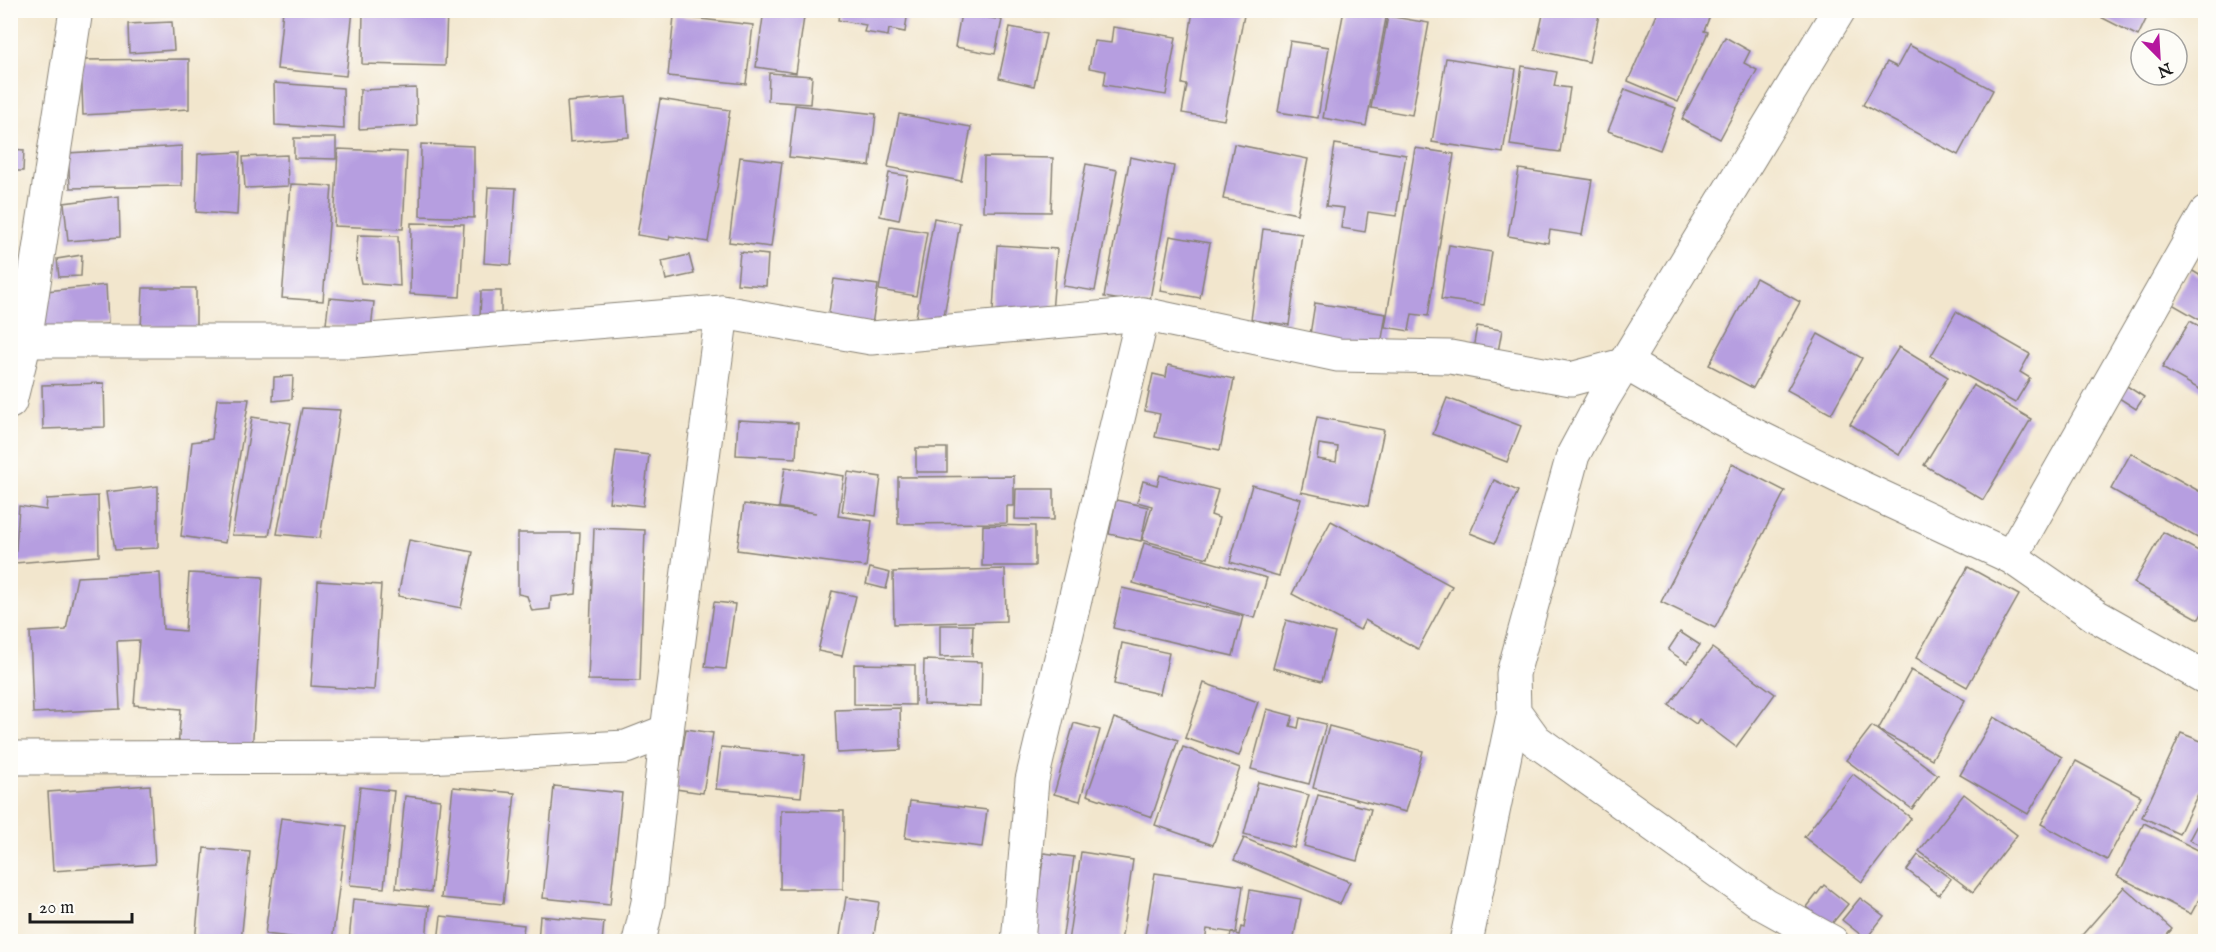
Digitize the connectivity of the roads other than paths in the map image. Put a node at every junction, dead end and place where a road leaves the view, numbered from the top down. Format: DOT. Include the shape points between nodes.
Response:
graph roads {
  1 [pos="76,10"];
  2 [pos="1839,10"];
  3 [pos="2205,213"];
  4 [pos="722,312"];
  5 [pos="1143,314"];
  6 [pos="25,341"];
  7 [pos="1627,364"];
  8 [pos="12,391"];
  9 [pos="2010,557"];
  10 [pos="2205,678"];
  11 [pos="1514,711"];
  12 [pos="667,731"];
  13 [pos="10,758"];
  14 [pos="639,942"];
  15 [pos="1018,942"];
  16 [pos="1466,942"];
  17 [pos="1832,942"];
  1 -- 6 [label="street"];
  2 -- 7 [label="street"];
  3 -- 9 [label="street"];
  4 -- 5 [label="street" via="871,338"];
  4 -- 6 [label="street" via="356,341"];
  4 -- 12 [label="street"];
  5 -- 7 [label="street" via="1338,355 1450,357 1572,379"];
  5 -- 15 [label="street" via="1032,780"];
  6 -- 8 [label="street"];
  7 -- 9 [label="street" via="1722,419"];
  7 -- 11 [label="street" via="1573,455 1513,674"];
  9 -- 10 [label="street" via="2096,616"];
  11 -- 16 [label="street"];
  11 -- 17 [label="street" via="1535,740 1765,905"];
  12 -- 13 [label="street" via="626,747 425,757"];
  12 -- 14 [label="street" via="648,902"];
}
